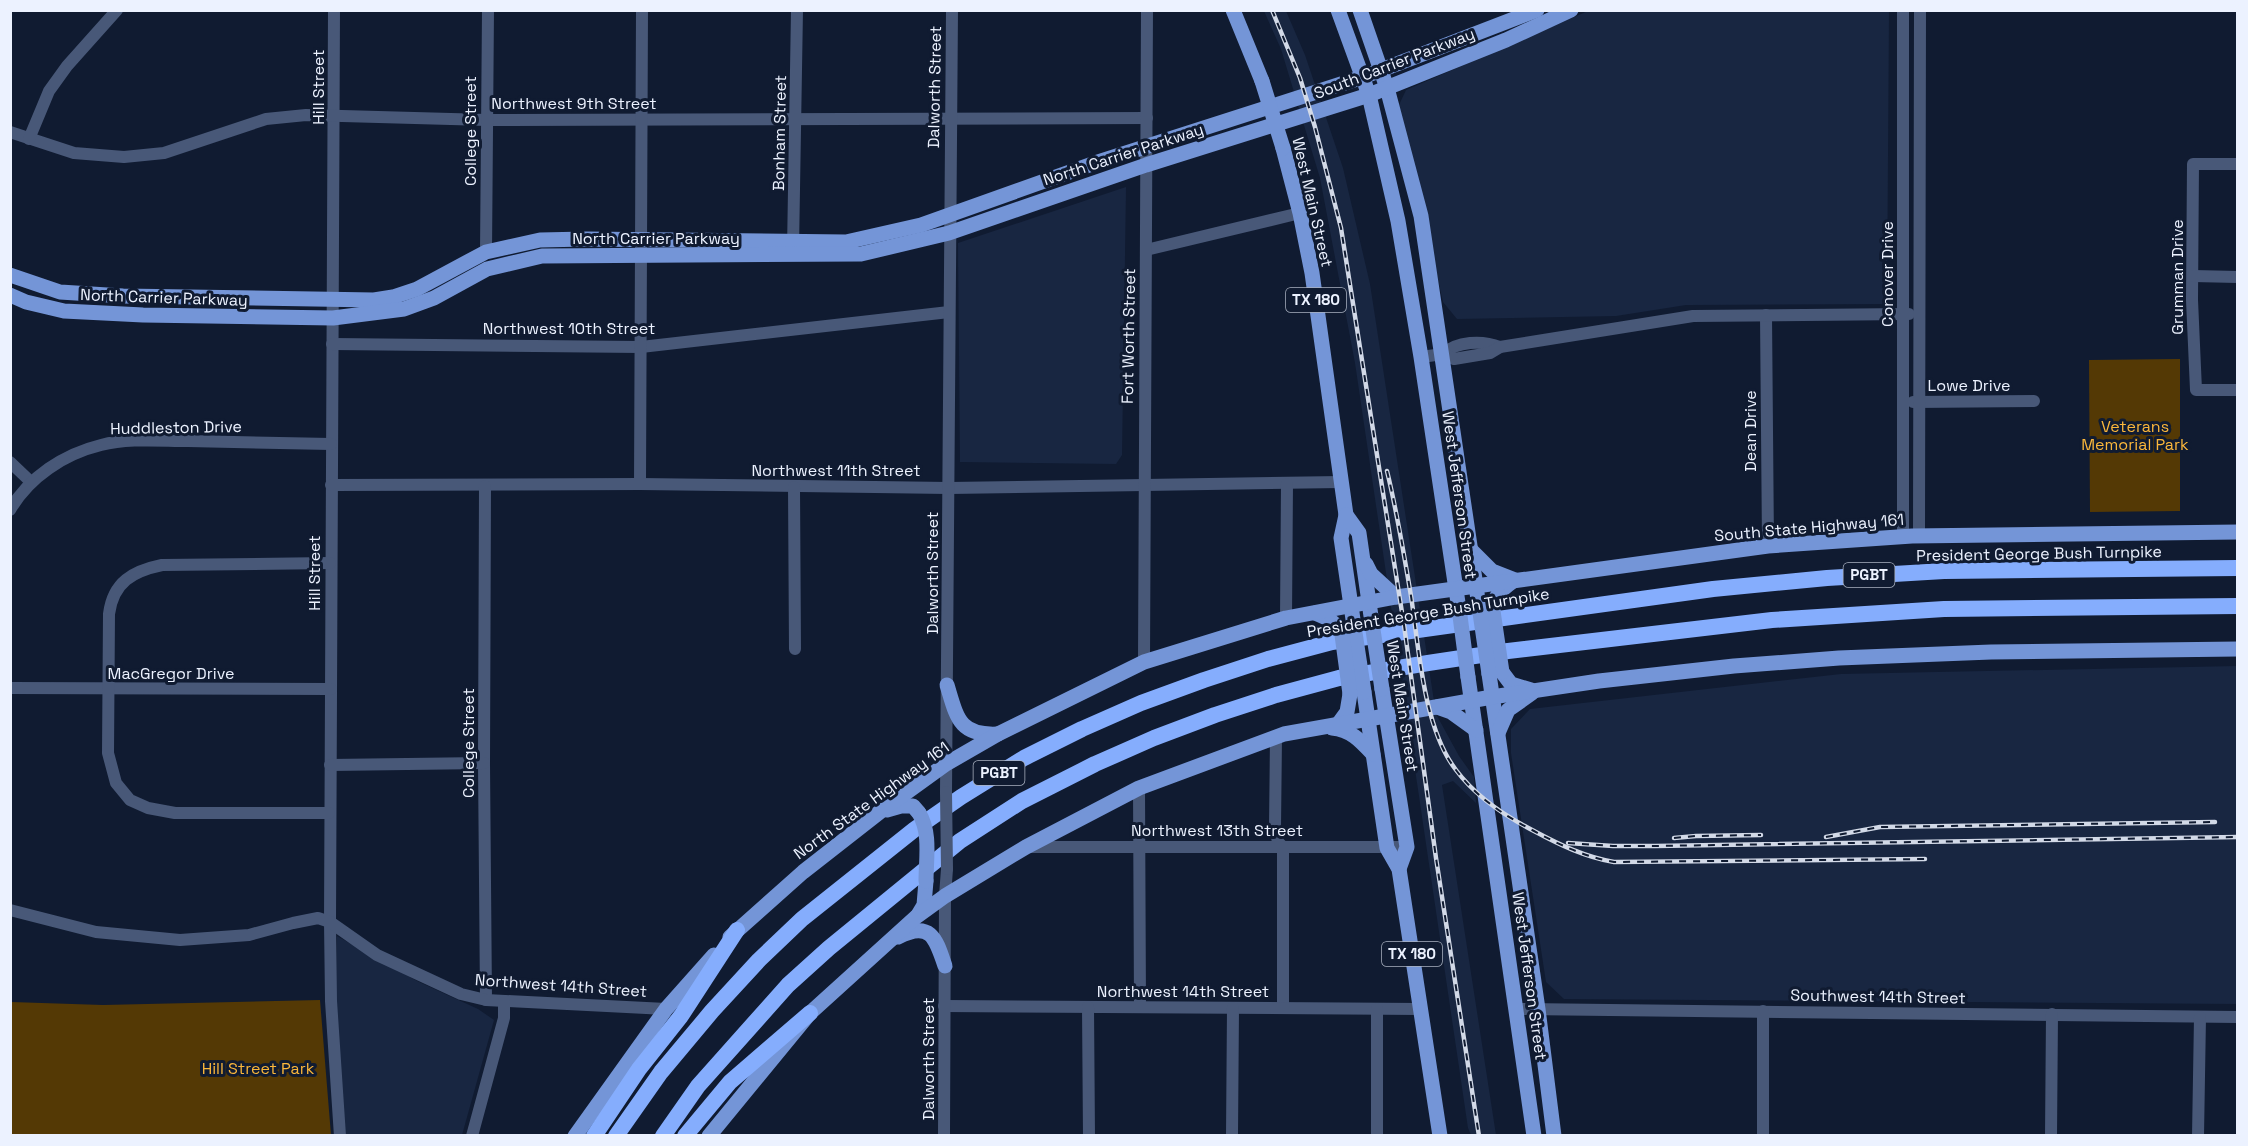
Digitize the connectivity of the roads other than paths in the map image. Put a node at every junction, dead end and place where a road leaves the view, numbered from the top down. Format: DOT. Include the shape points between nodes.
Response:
graph roads {
  1 [pos="117,10"];
  2 [pos="334,10"];
  3 [pos="488,10"];
  4 [pos="642,10"];
  5 [pos="797,10"];
  6 [pos="952,10"];
  7 [pos="1147,10"];
  8 [pos="1233,10"];
  9 [pos="1338,10"];
  10 [pos="1360,10"];
  11 [pos="1538,10"];
  12 [pos="1571,10"];
  13 [pos="1904,10"];
  14 [pos="1920,10"];
  15 [pos="1381,69"];
  16 [pos="1363,77"];
  17 [pos="1387,88"];
  18 [pos="1369,95"];
  19 [pos="1288,102"];
  20 [pos="334,115"];
  21 [pos="1147,118"];
  22 [pos="642,119"];
  23 [pos="796,119"];
  24 [pos="1295,119"];
  25 [pos="487,120"];
  26 [pos="950,120"];
  27 [pos="10,132"];
  28 [pos="29,139"];
  29 [pos="1146,147"];
  30 [pos="2238,164"];
  31 [pos="1146,165"];
  32 [pos="1300,213"];
  33 [pos="949,216"];
  34 [pos="949,233"];
  35 [pos="641,248"];
  36 [pos="793,248"];
  37 [pos="1146,250"];
  38 [pos="486,252"];
  39 [pos="10,275"];
  40 [pos="2193,276"];
  41 [pos="2238,277"];
  42 [pos="10,295"];
  43 [pos="333,300"];
  44 [pos="949,312"];
  45 [pos="1904,314"];
  46 [pos="1919,314"];
  47 [pos="1766,315"];
  48 [pos="333,318"];
  49 [pos="332,344"];
  50 [pos="641,347"];
  51 [pos="1443,354"];
  52 [pos="1421,357"];
  53 [pos="2238,390"];
  54 [pos="2034,401"];
  55 [pos="1903,402"];
  56 [pos="1919,402"];
  57 [pos="331,444"];
  58 [pos="10,462"];
  59 [pos="31,482"];
  60 [pos="1341,482"];
  61 [pos="640,484"];
  62 [pos="1287,484"];
  63 [pos="331,485"];
  64 [pos="485,486"];
  65 [pos="1143,486"];
  66 [pos="794,487"];
  67 [pos="949,488"];
  68 [pos="10,510"];
  69 [pos="1346,515"];
  70 [pos="2238,532"];
  71 [pos="1919,536"];
  72 [pos="1903,537"];
  73 [pos="1768,546"];
  74 [pos="1471,550"];
  75 [pos="1362,555"];
  76 [pos="330,563"];
  77 [pos="2238,568"];
  78 [pos="1347,575"];
  79 [pos="1515,581"];
  80 [pos="1476,586"];
  81 [pos="1456,589"];
  82 [pos="1396,597"];
  83 [pos="1369,602"];
  84 [pos="1351,605"];
  85 [pos="2238,606"];
  86 [pos="1320,612"];
  87 [pos="1486,612"];
  88 [pos="1286,618"];
  89 [pos="1349,634"];
  90 [pos="795,649"];
  91 [pos="2238,649"];
  92 [pos="1143,662"];
  93 [pos="1495,673"];
  94 [pos="947,685"];
  95 [pos="10,688"];
  96 [pos="110,689"];
  97 [pos="331,689"];
  98 [pos="1534,691"];
  99 [pos="1357,693"];
  100 [pos="1492,698"];
  101 [pos="1472,701"];
  102 [pos="1437,707"];
  103 [pos="1386,716"];
  104 [pos="1368,718"];
  105 [pos="1339,723"];
  106 [pos="1323,726"];
  107 [pos="1476,730"];
  108 [pos="998,734"];
  109 [pos="1497,735"];
  110 [pos="1276,737"];
  111 [pos="1373,754"];
  112 [pos="484,763"];
  113 [pos="946,764"];
  114 [pos="330,765"];
  115 [pos="1139,788"];
  116 [pos="880,811"];
  117 [pos="329,813"];
  118 [pos="1140,846"];
  119 [pos="1026,847"];
  120 [pos="1283,847"];
  121 [pos="1407,847"];
  122 [pos="1387,848"];
  123 [pos="1400,868"];
  124 [pos="945,896"];
  125 [pos="10,910"];
  126 [pos="916,917"];
  127 [pos="330,922"];
  128 [pos="737,930"];
  129 [pos="892,939"];
  130 [pos="945,966"];
  131 [pos="486,1000"];
  132 [pos="504,1001"];
  133 [pos="944,1006"];
  134 [pos="1089,1007"];
  135 [pos="1140,1007"];
  136 [pos="1233,1008"];
  137 [pos="1283,1008"];
  138 [pos="666,1009"];
  139 [pos="1377,1009"];
  140 [pos="1421,1009"];
  141 [pos="1518,1009"];
  142 [pos="1538,1009"];
  143 [pos="1763,1011"];
  144 [pos="810,1013"];
  145 [pos="2052,1014"];
  146 [pos="2200,1017"];
  147 [pos="2238,1017"];
  148 [pos="340,1136"];
  149 [pos="472,1136"];
  150 [pos="574,1136"];
  151 [pos="594,1136"];
  152 [pos="616,1136"];
  153 [pos="663,1136"];
  154 [pos="686,1136"];
  155 [pos="709,1136"];
  156 [pos="944,1136"];
  157 [pos="1089,1136"];
  158 [pos="1232,1136"];
  159 [pos="1377,1136"];
  160 [pos="1440,1136"];
  161 [pos="1534,1136"];
  162 [pos="1554,1136"];
  163 [pos="1763,1136"];
  164 [pos="2051,1136"];
  165 [pos="2198,1136"];
  1 -- 28 [label="street" via="49,91"];
  2 -- 20 [label="street, Hill Street"];
  3 -- 25 [label="street, College Street"];
  4 -- 22 [label="street"];
  5 -- 23 [label="street, Bonham Street"];
  6 -- 26 [label="street, Dalworth Street"];
  7 -- 21 [label="street, Fort Worth Street"];
  8 -- 32 [label="main road, West Main Street / TX 180, bridge" via="1262,81"];
  9 -- 16 [label="main road, West Jefferson Street"];
  10 -- 15 [label="main road, West Jefferson Street"];
  11 -- 15 [label="main road, South Carrier Parkway"];
  12 -- 17 [label="main road, South Carrier Parkway"];
  13 -- 45 [label="street, Conover Drive"];
  14 -- 46 [label="street, Conover Drive"];
  15 -- 16 [label="main road, South Carrier Parkway"];
  15 -- 17 [label="main road, West Jefferson Street"];
  16 -- 18 [label="main road, West Jefferson Street"];
  16 -- 19 [label="main road, South Carrier Parkway"];
  17 -- 18 [label="main road, South Carrier Parkway"];
  17 -- 51 [label="main road, West Jefferson Street" via="1421,216"];
  18 -- 24 [label="main road, South Carrier Parkway"];
  18 -- 52 [label="main road, West Jefferson Street" via="1398,221"];
  19 -- 29 [label="main road, North Carrier Parkway"];
  20 -- 25 [label="street, Northwest 9th Street"];
  20 -- 28 [label="street, Northwest 9th Street" via="266,119 164,153 124,157 74,153"];
  20 -- 43 [label="street, Hill Street"];
  21 -- 26 [label="street, Northwest 9th Street"];
  21 -- 29 [label="street, Fort Worth Street"];
  22 -- 23 [label="street, Northwest 9th Street"];
  22 -- 25 [label="street, Northwest 9th Street"];
  22 -- 35 [label="street"];
  23 -- 26 [label="street, Northwest 9th Street"];
  23 -- 36 [label="street, Bonham Street"];
  24 -- 31 [label="main road, North Carrier Parkway"];
  25 -- 38 [label="street, College Street"];
  26 -- 33 [label="street, Dalworth Street"];
  27 -- 28 [label="street, Northwest 9th Street"];
  29 -- 31 [label="street, Fort Worth Street"];
  29 -- 33 [label="main road, North Carrier Parkway"];
  30 -- 40 [label="street, Grumman Drive" via="2193,164"];
  31 -- 34 [label="main road, North Carrier Parkway"];
  31 -- 37 [label="street, Fort Worth Street"];
  32 -- 37 [label="street"];
  32 -- 60 [label="main road, West Main Street / TX 180"];
  33 -- 34 [label="street, Dalworth Street"];
  33 -- 36 [label="main road, North Carrier Parkway" via="846,242"];
  34 -- 36 [label="main road, North Carrier Parkway" via="861,254"];
  34 -- 44 [label="street, Dalworth Street"];
  35 -- 36 [label="main road, North Carrier Parkway"];
  35 -- 38 [label="main road, North Carrier Parkway" via="540,240"];
  35 -- 48 [label="main road, North Carrier Parkway" via="542,256 488,269 404,309"];
  35 -- 50 [label="street"];
  37 -- 65 [label="street, Fort Worth Street"];
  38 -- 43 [label="main road, North Carrier Parkway" via="417,289 393,297"];
  39 -- 43 [label="main road, North Carrier Parkway" via="60,292"];
  40 -- 41 [label="street"];
  40 -- 53 [label="street, Grumman Drive" via="2196,390"];
  42 -- 48 [label="main road, North Carrier Parkway" via="64,311"];
  43 -- 48 [label="street, Hill Street"];
  44 -- 50 [label="street, Northwest 10th Street"];
  44 -- 67 [label="street, Dalworth Street"];
  45 -- 46 [label="street"];
  45 -- 47 [label="street"];
  45 -- 55 [label="street, Conover Drive"];
  46 -- 56 [label="street, Conover Drive"];
  47 -- 51 [label="street" via="1693,316 1500,347 1489,343 1452,345"];
  47 -- 73 [label="street, Dean Drive"];
  48 -- 49 [label="street, Hill Street"];
  49 -- 50 [label="street, Northwest 10th Street"];
  49 -- 57 [label="street, Hill Street"];
  50 -- 61 [label="street"];
  51 -- 52 [label="street"];
  51 -- 74 [label="main road, West Jefferson Street"];
  52 -- 81 [label="main road, West Jefferson Street"];
  54 -- 56 [label="street, Lowe Drive"];
  55 -- 56 [label="street, Lowe Drive"];
  55 -- 72 [label="street, Conover Drive"];
  56 -- 71 [label="street, Conover Drive"];
  57 -- 59 [label="street, Huddleston Drive" via="102,444 53,465"];
  57 -- 63 [label="street, Hill Street"];
  58 -- 59 [label="street"];
  59 -- 68 [label="street, Huddleston Drive"];
  60 -- 62 [label="street, Northwest 11th Street"];
  60 -- 69 [label="main road, West Main Street / TX 180"];
  61 -- 64 [label="street, Northwest 11th Street"];
  61 -- 66 [label="street, Northwest 11th Street"];
  62 -- 65 [label="street, Northwest 11th Street"];
  62 -- 88 [label="street"];
  63 -- 64 [label="street, Northwest 11th Street"];
  63 -- 76 [label="street, Hill Street"];
  64 -- 112 [label="street, College Street"];
  65 -- 67 [label="street, Northwest 11th Street"];
  65 -- 92 [label="street, Fort Worth Street"];
  66 -- 67 [label="street, Northwest 11th Street"];
  66 -- 90 [label="street"];
  67 -- 94 [label="street, Dalworth Street"];
  69 -- 75 [label="main road, West Main Street / TX 180" via="1359,533"];
  69 -- 78 [label="main road, West Main Street / TX 180" via="1341,538"];
  70 -- 71 [label="main road, South State Highway 161"];
  71 -- 72 [label="main road, South State Highway 161"];
  72 -- 73 [label="main road, South State Highway 161"];
  73 -- 79 [label="main road, South State Highway 161"];
  74 -- 79 [label="main road" via="1492,571"];
  74 -- 80 [label="main road, West Jefferson Street"];
  75 -- 82 [label="main road" via="1371,574"];
  75 -- 83 [label="main road, West Main Street / TX 180"];
  76 -- 96 [label="street" via="162,565 141,569 126,579 110,605"];
  76 -- 97 [label="street, Hill Street"];
  77 -- 152 [label="highway, President George Bush Turnpike / PGBT" via="1920,572 1713,589 1332,642 1204,680 1131,707 1024,758 915,829 802,919 759,960 661,1072"];
  78 -- 84 [label="main road, West Main Street / TX 180"];
  78 -- 86 [label="main road" via="1336,596"];
  79 -- 80 [label="main road, South State Highway 161"];
  79 -- 87 [label="main road" via="1499,592"];
  80 -- 81 [label="main road, South State Highway 161"];
  80 -- 87 [label="main road, West Jefferson Street"];
  81 -- 82 [label="main road, South State Highway 161"];
  81 -- 101 [label="main road, West Jefferson Street, bridge"];
  82 -- 83 [label="main road, South State Highway 161"];
  83 -- 84 [label="main road, South State Highway 161"];
  83 -- 103 [label="main road, West Main Street / TX 180, bridge"];
  84 -- 86 [label="main road, North State Highway 161"];
  84 -- 89 [label="main road, West Main Street / TX 180"];
  85 -- 153 [label="highway, PGBT" via="1944,609 1772,620 1520,650 1338,678 1215,715 1095,764 1022,801 960,841 788,985 698,1086"];
  86 -- 88 [label="main road, North State Highway 161"];
  86 -- 89 [label="main road"];
  87 -- 93 [label="main road, West Jefferson Street, bridge"];
  88 -- 92 [label="main road, North State Highway 161"];
  89 -- 99 [label="main road, West Main Street / TX 180, bridge"];
  91 -- 98 [label="main road" via="1839,658 1734,666"];
  92 -- 108 [label="main road, North State Highway 161"];
  93 -- 98 [label="main road" via="1511,684"];
  93 -- 100 [label="main road, West Jefferson Street"];
  94 -- 108 [label="main road" via="962,726 982,735"];
  94 -- 113 [label="street, Dalworth Street"];
  95 -- 96 [label="street, MacGregor Drive"];
  96 -- 97 [label="street, MacGregor Drive"];
  96 -- 117 [label="street" via="108,753 116,783 130,800 176,813"];
  97 -- 114 [label="street, Hill Street"];
  98 -- 100 [label="main road"];
  98 -- 109 [label="main road" via="1509,710"];
  99 -- 104 [label="main road, West Main Street / TX 180"];
  99 -- 105 [label="main road"];
  100 -- 101 [label="main road"];
  100 -- 109 [label="main road, West Jefferson Street"];
  101 -- 102 [label="main road"];
  101 -- 107 [label="main road, West Jefferson Street"];
  102 -- 103 [label="main road"];
  102 -- 107 [label="main road"];
  103 -- 104 [label="main road"];
  103 -- 121 [label="main road, West Main Street / TX 180"];
  104 -- 105 [label="main road"];
  104 -- 111 [label="main road, West Main Street / TX 180"];
  105 -- 106 [label="main road"];
  106 -- 110 [label="main road"];
  106 -- 111 [label="main road" via="1344,729"];
  107 -- 141 [label="main road, West Jefferson Street"];
  108 -- 113 [label="main road, North State Highway 161"];
  109 -- 142 [label="main road, West Jefferson Street"];
  110 -- 115 [label="main road"];
  110 -- 120 [label="street" via="1275,828"];
  111 -- 122 [label="main road, West Main Street / TX 180"];
  112 -- 114 [label="street"];
  112 -- 131 [label="street, College Street"];
  113 -- 116 [label="main road, North State Highway 161"];
  113 -- 124 [label="street, Dalworth Street, bridge"];
  114 -- 117 [label="street, Hill Street"];
  115 -- 118 [label="street"];
  115 -- 119 [label="main road"];
  116 -- 126 [label="main road, bridge" via="913,806 925,822 924,905"];
  116 -- 128 [label="main road, North State Highway 161"];
  117 -- 127 [label="street, Hill Street"];
  118 -- 119 [label="street, Northwest 13th Street"];
  118 -- 120 [label="street, Northwest 13th Street"];
  118 -- 135 [label="street"];
  119 -- 124 [label="main road"];
  120 -- 122 [label="street, Northwest 13th Street"];
  120 -- 137 [label="street"];
  121 -- 122 [label="street, Northwest 13th Street"];
  121 -- 123 [label="main road, West Main Street / TX 180"];
  122 -- 123 [label="main road, West Main Street / TX 180"];
  123 -- 140 [label="main road, West Main Street / TX 180"];
  124 -- 126 [label="main road"];
  124 -- 130 [label="street, Dalworth Street"];
  125 -- 127 [label="street" via="96,932 180,940 249,935 318,918"];
  126 -- 129 [label="main road"];
  127 -- 131 [label="street, Northwest 14th Street" via="377,955 460,994"];
  127 -- 148 [label="street, Hill Street"];
  128 -- 138 [label="main road, North State Highway 161"];
  128 -- 151 [label="highway" via="681,1016"];
  129 -- 130 [label="main road" via="907,932 929,933"];
  129 -- 144 [label="main road"];
  130 -- 133 [label="street, Dalworth Street"];
  131 -- 132 [label="street, Northwest 14th Street"];
  132 -- 138 [label="street, Northwest 14th Street"];
  132 -- 149 [label="street" via="504,1018"];
  133 -- 134 [label="street, Northwest 14th Street"];
  133 -- 156 [label="street, Dalworth Street"];
  134 -- 135 [label="street, Northwest 14th Street"];
  134 -- 157 [label="street"];
  135 -- 136 [label="street, Northwest 14th Street"];
  136 -- 137 [label="street, Northwest 14th Street"];
  136 -- 158 [label="street"];
  137 -- 139 [label="street, Northwest 14th Street"];
  138 -- 150 [label="main road, North State Highway 161"];
  139 -- 140 [label="street, Northwest 14th Street"];
  139 -- 159 [label="street"];
  140 -- 160 [label="main road, West Main Street / TX 180"];
  141 -- 142 [label="street, Southwest 14th Street"];
  141 -- 161 [label="main road, West Jefferson Street"];
  142 -- 143 [label="street, Southwest 14th Street"];
  142 -- 162 [label="main road, West Jefferson Street"];
  143 -- 145 [label="street, Southwest 14th Street"];
  143 -- 163 [label="street"];
  144 -- 154 [label="highway" via="730,1082"];
  144 -- 155 [label="main road"];
  145 -- 146 [label="street, Southwest 14th Street"];
  145 -- 164 [label="street"];
  146 -- 147 [label="street, Southwest 14th Street"];
  146 -- 165 [label="street"];
}
